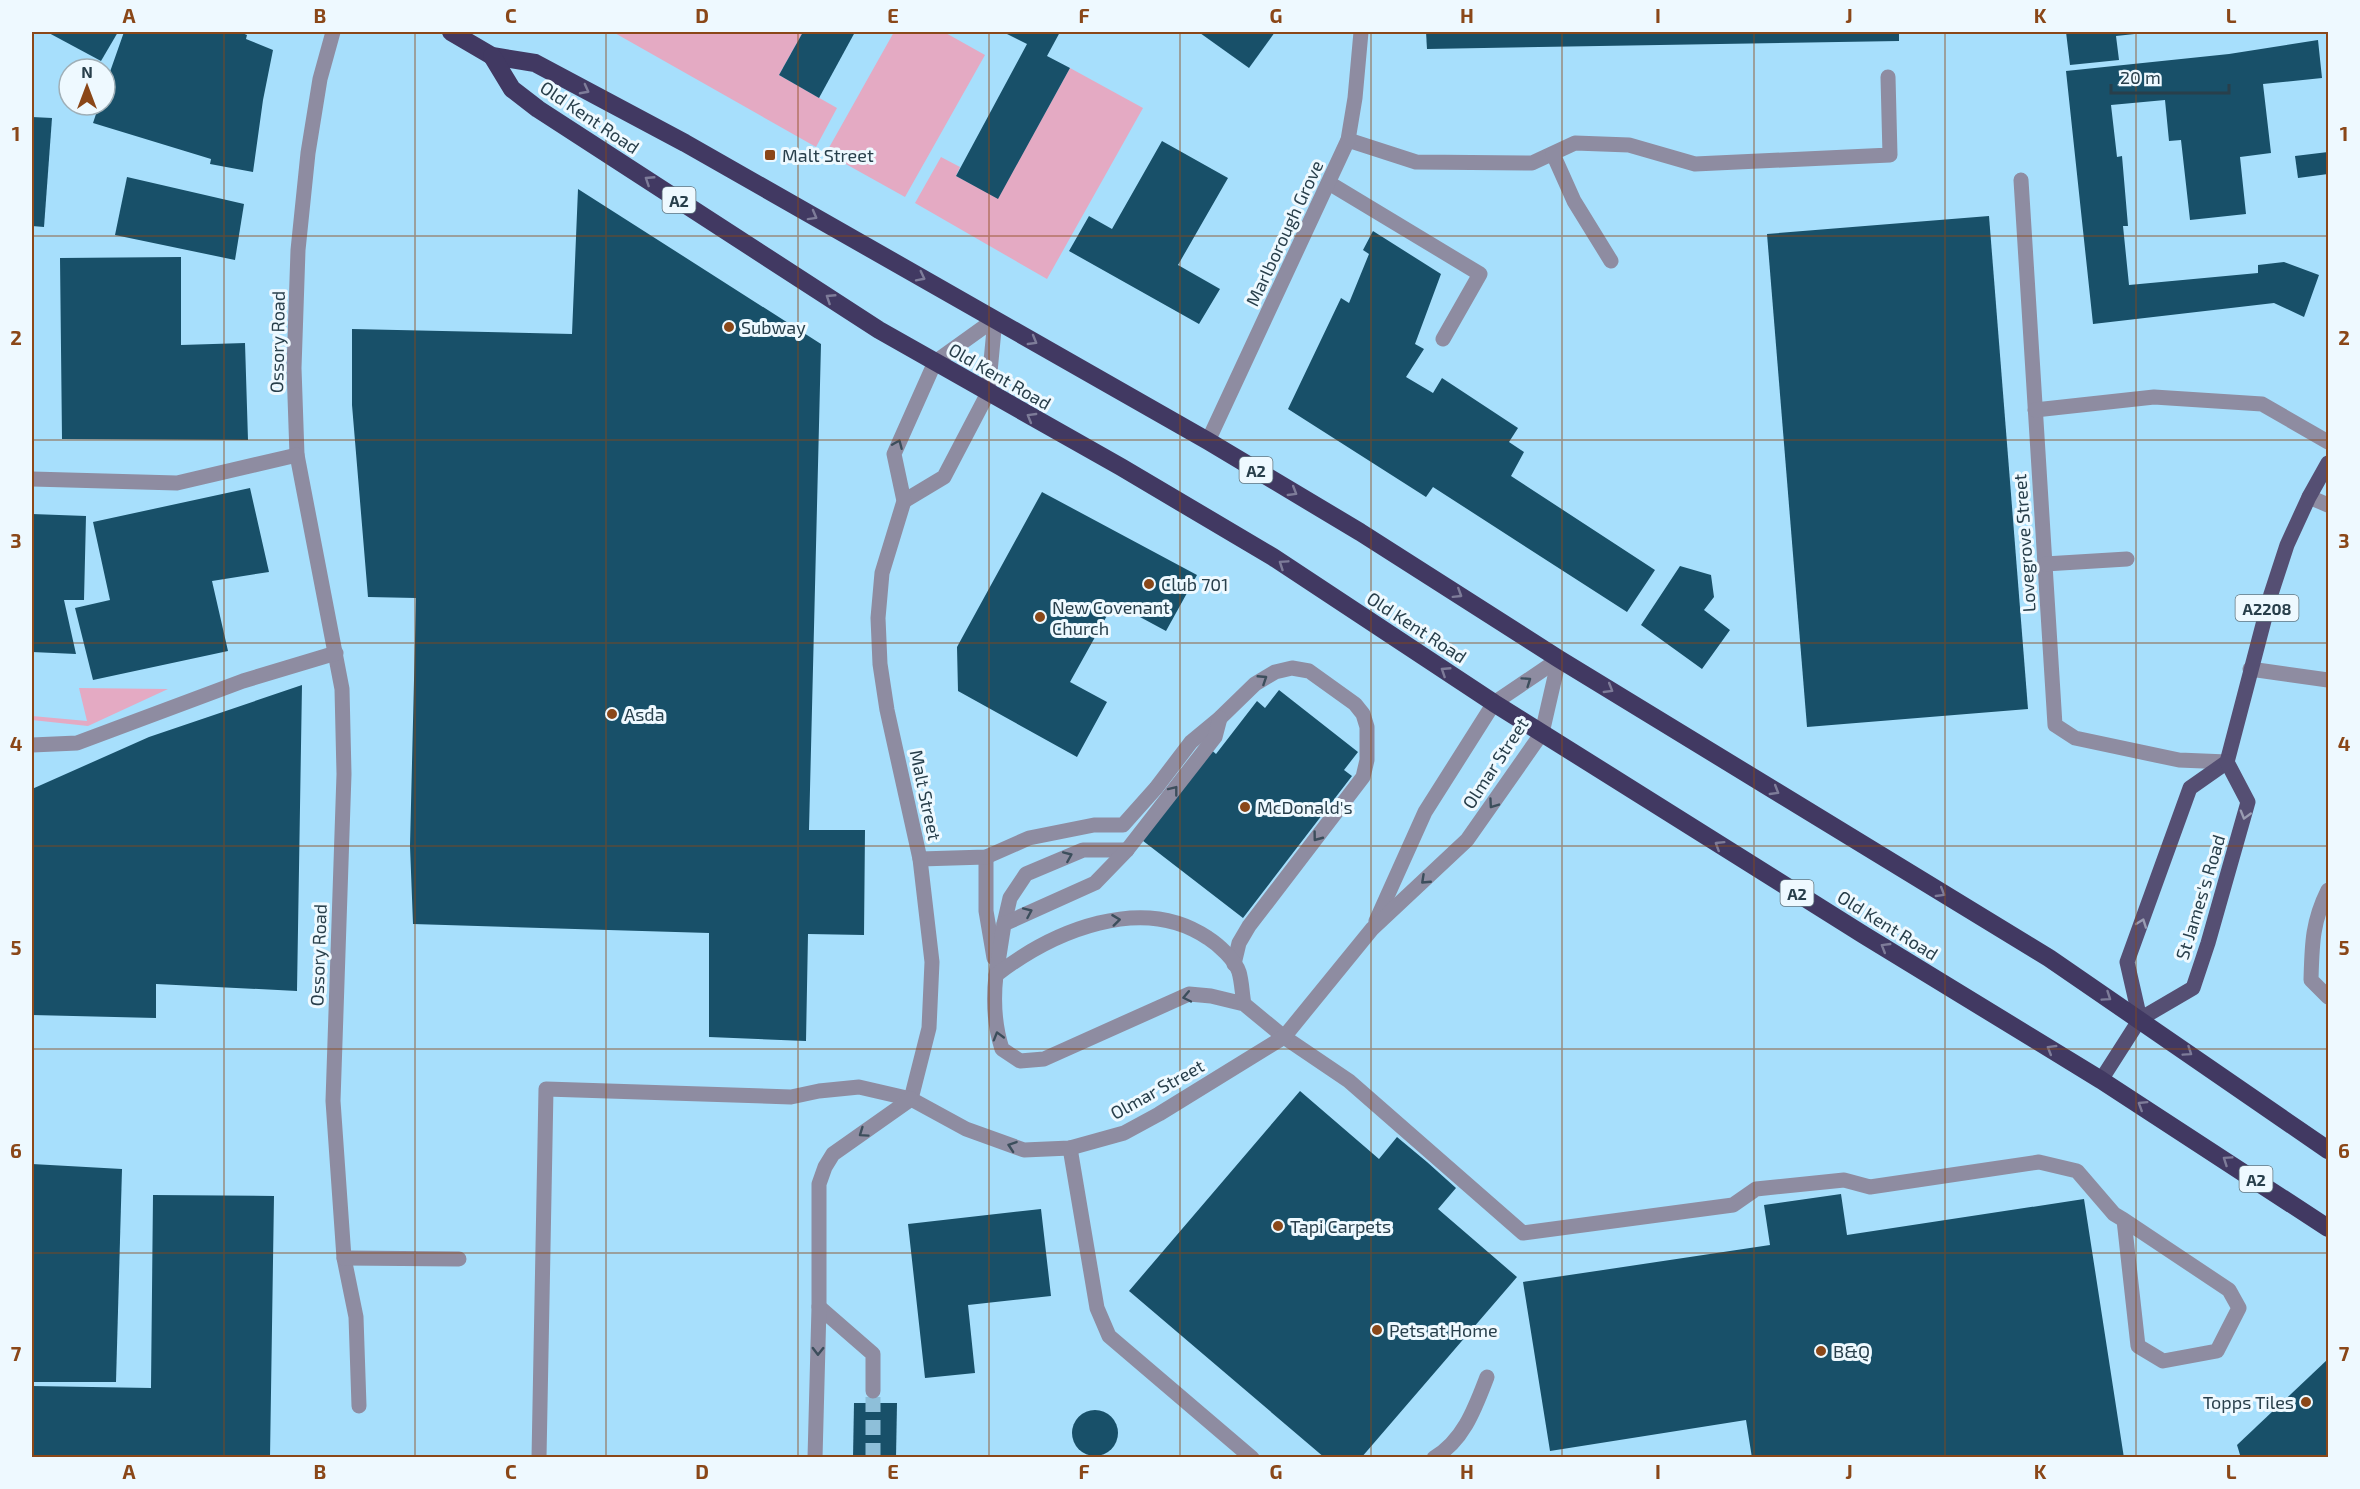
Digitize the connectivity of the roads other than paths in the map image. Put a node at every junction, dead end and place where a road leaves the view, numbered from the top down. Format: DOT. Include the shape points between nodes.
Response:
graph roads {
  1 [pos="333,32"];
  2 [pos="451,32"];
  3 [pos="1361,32"];
  4 [pos="492,56"];
  5 [pos="1888,77"];
  6 [pos="1348,140"];
  7 [pos="1553,154"];
  8 [pos="2021,180"];
  9 [pos="1329,183"];
  10 [pos="1611,261"];
  11 [pos="995,319"];
  12 [pos="1443,339"];
  13 [pos="935,362"];
  14 [pos="988,393"];
  15 [pos="2035,410"];
  16 [pos="1208,441"];
  17 [pos="2328,442"];
  18 [pos="297,456"];
  19 [pos="2328,463"];
  20 [pos="32,479"];
  21 [pos="2309,497"];
  22 [pos="904,501"];
  23 [pos="2328,505"];
  24 [pos="2127,559"];
  25 [pos="2045,564"];
  26 [pos="336,653"];
  27 [pos="1559,659"];
  28 [pos="2250,669"];
  29 [pos="2328,680"];
  30 [pos="1494,703"];
  31 [pos="1220,718"];
  32 [pos="1542,734"];
  33 [pos="32,745"];
  34 [pos="2227,762"];
  35 [pos="1127,850"];
  36 [pos="986,857"];
  37 [pos="920,859"];
  38 [pos="2328,890"];
  39 [pos="1004,924"];
  40 [pos="1372,929"];
  41 [pos="1234,963"];
  42 [pos="996,975"];
  43 [pos="2328,997"];
  44 [pos="1244,1004"];
  45 [pos="2140,1019"];
  46 [pos="1284,1037"];
  47 [pos="2101,1080"];
  48 [pos="911,1099"];
  49 [pos="1070,1148"];
  50 [pos="2328,1150"];
  51 [pos="2124,1220"];
  52 [pos="2328,1228"];
  53 [pos="344,1258"];
  54 [pos="459,1259"];
  55 [pos="819,1307"];
  56 [pos="1487,1377"];
  57 [pos="873,1391"];
  58 [pos="359,1406"];
  59 [pos="539,1458"];
  60 [pos="815,1458"];
  61 [pos="1252,1458"];
  62 [pos="1434,1458"];
  1 -- 18 [label="street, Ossory Road" via="320,79 308,153 298,250 294,368"];
  2 -- 4 [label="highway, Old Kent Road / A2"];
  3 -- 6 [label="street, Marlborough Grove"];
  4 -- 11 [label="highway, Old Kent Road / A2, one-way" via="535,63"];
  13 -- 4 [label="highway, Old Kent Road / A2, one-way" via="879,330 538,109 512,89"];
  5 -- 7 [label="street" via="1890,155 1695,164 1629,145 1575,143"];
  6 -- 7 [label="street" via="1416,162 1532,163"];
  6 -- 9 [label="street, Marlborough Grove"];
  7 -- 10 [label="street" via="1574,201"];
  8 -- 15 [label="street, Lovegrove Street"];
  9 -- 12 [label="street" via="1480,274"];
  9 -- 16 [label="street, Marlborough Grove"];
  11 -- 13 [label="street"];
  11 -- 14 [label="street"];
  11 -- 16 [label="highway, Old Kent Road / A2, one-way"];
  13 -- 14 [label="highway, Old Kent Road / A2"];
  22 -- 13 [label="street, Malt Street, one-way" via="894,454"];
  14 -- 22 [label="street" via="944,477"];
  30 -- 14 [label="highway, Old Kent Road / A2, one-way" via="1273,557"];
  15 -- 17 [label="street" via="2154,396 2262,404"];
  15 -- 25 [label="street, Lovegrove Street"];
  16 -- 27 [label="highway, Old Kent Road / A2, one-way"];
  18 -- 20 [label="street" via="177,483"];
  18 -- 26 [label="street, Ossory Road"];
  19 -- 21 [label="main road, A2208"];
  21 -- 23 [label="street"];
  21 -- 28 [label="main road, A2208" via="2284,555"];
  22 -- 37 [label="street, Malt Street" via="882,573 878,618 880,664"];
  24 -- 25 [label="street"];
  25 -- 34 [label="street, Lovegrove Street" via="2055,725 2075,738 2179,760"];
  26 -- 33 [label="street" via="243,681 77,743"];
  26 -- 53 [label="street, Ossory Road" via="342,689 344,774 333,1101"];
  30 -- 27 [label="street, Olmar Street, one-way"];
  27 -- 32 [label="street, Olmar Street"];
  27 -- 45 [label="highway, Old Kent Road / A2, one-way" via="2049,958"];
  28 -- 29 [label="street"];
  28 -- 34 [label="main road, A2208"];
  30 -- 32 [label="highway, Old Kent Road / A2"];
  30 -- 40 [label="street, Olmar Street" via="1425,812"];
  35 -- 31 [label="street, one-way" via="1215,737"];
  31 -- 36 [label="street" via="1191,742 1123,825 1094,825 1029,838"];
  31 -- 41 [label="street, one-way" via="1255,684 1275,672 1292,668 1308,670 1355,704 1367,727 1363,777 1249,926"];
  32 -- 40 [label="street, Olmar Street, one-way" via="1467,840"];
  47 -- 32 [label="highway, Old Kent Road / A2, one-way"];
  45 -- 34 [label="main road, one-way" via="2127,962 2190,789"];
  34 -- 45 [label="main road, St James's Road, one-way" via="2248,802 2193,988"];
  39 -- 35 [label="street, one-way" via="1095,883"];
  39 -- 35 [label="street, one-way" via="1010,898 1026,874 1083,850"];
  36 -- 37 [label="street"];
  36 -- 42 [label="street" via="986,911"];
  37 -- 48 [label="street, Malt Street" via="932,995 929,1028"];
  38 -- 43 [label="street" via="2318,910 2312,940 2311,980"];
  39 -- 42 [label="street"];
  40 -- 46 [label="street, Olmar Street"];
  42 -- 41 [label="street, one-way" via="1021,956 1052,941 1115,918 1161,919 1196,929"];
  41 -- 44 [label="street"];
  44 -- 42 [label="street, one-way" via="1189,994 1044,1059 1020,1060 1002,1049 995,1027"];
  44 -- 46 [label="street"];
  45 -- 47 [label="main road, St James's Road"];
  45 -- 50 [label="highway, Old Kent Road / A2, one-way"];
  46 -- 49 [label="street, Olmar Street" via="1124,1133"];
  46 -- 51 [label="street" via="1349,1081 1523,1233 1733,1205 1756,1189 1844,1180 1870,1187 2039,1162 2077,1171 2114,1214"];
  52 -- 47 [label="highway, Old Kent Road / A2, one-way"];
  49 -- 48 [label="street, Olmar Street, one-way" via="1024,1150 966,1129"];
  48 -- 55 [label="street, one-way" via="833,1154 825,1167 819,1184"];
  48 -- 59 [label="street, Olmar Street" via="859,1087 791,1097 546,1089"];
  49 -- 61 [label="street" via="1096,1308 1109,1336"];
  51 -- 51 [label="street" via="2229,1290 2239,1308 2217,1351 2163,1361 2138,1346"];
  53 -- 54 [label="street"];
  53 -- 58 [label="street, Ossory Road" via="356,1317"];
  55 -- 57 [label="street" via="873,1354"];
  55 -- 60 [label="street, one-way"];
  56 -- 62 [label="street" via="1460,1435"];
}
